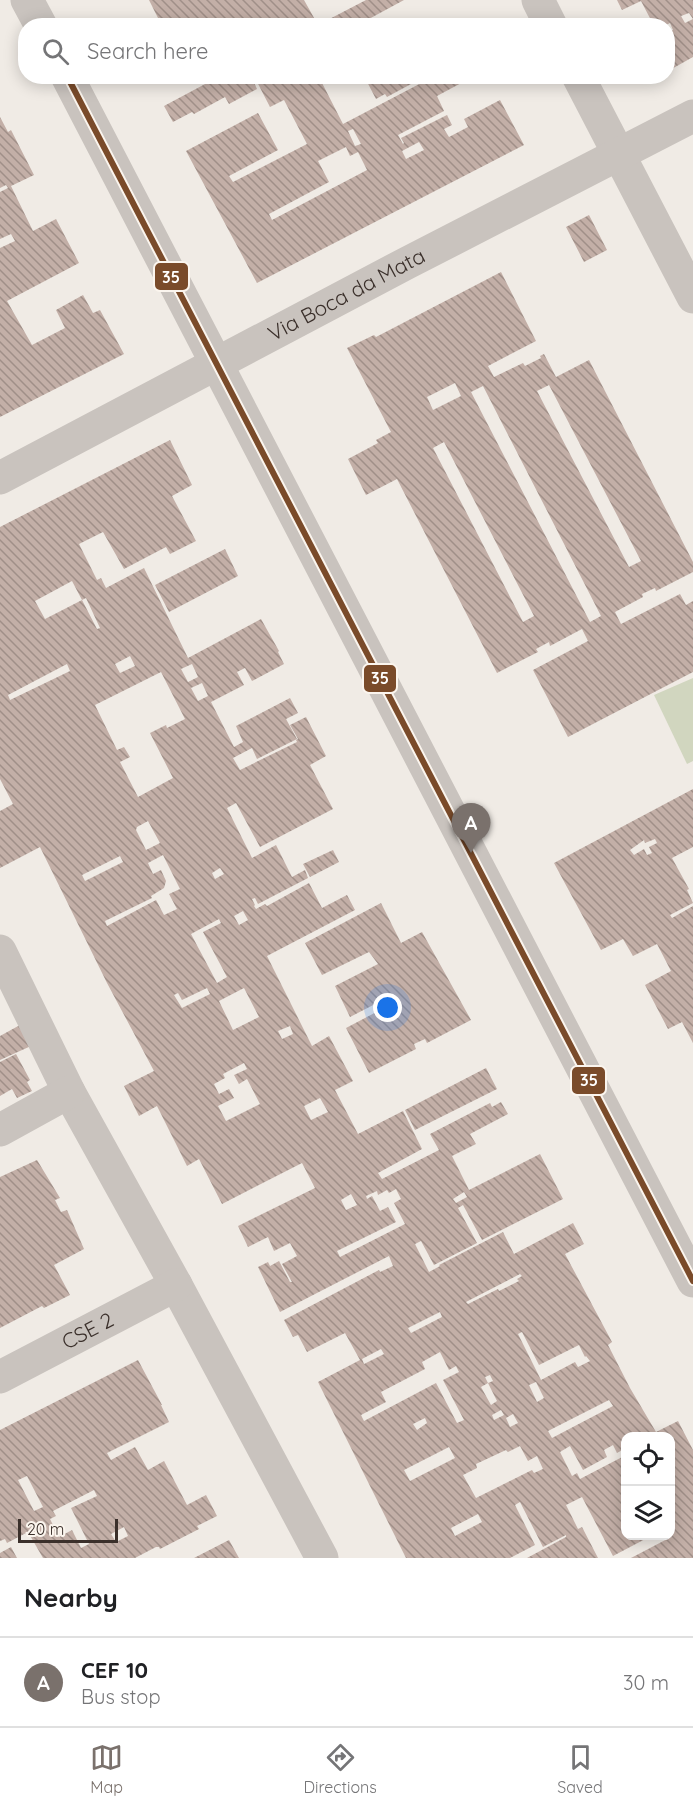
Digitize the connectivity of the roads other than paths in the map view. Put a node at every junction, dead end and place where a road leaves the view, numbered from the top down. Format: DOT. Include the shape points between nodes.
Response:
graph roads {
  1 [pos="27,0"];
  2 [pos="537,0"];
  3 [pos="36,18"];
  4 [pos="547,18"];
  5 [pos="71,84"];
  6 [pos="582,84"];
  7 [pos="693,116"];
  8 [pos="619,155"];
  9 [pos="693,297"];
  10 [pos="217,364"];
  11 [pos="0,478"];
  12 [pos="0,951"];
  13 [pos="69,1092"];
  14 [pos="0,1130"];
  15 [pos="693,1281"];
  16 [pos="176,1285"];
  17 [pos="0,1377"];
  18 [pos="322,1558"];
  1 -- 3 [label="street"];
  2 -- 4 [label="street"];
  5 -- 10 [label="street"];
  6 -- 8 [label="street"];
  7 -- 8 [label="street, Via Boca da Mata"];
  8 -- 9 [label="street"];
  8 -- 10 [label="street, Via Boca da Mata"];
  10 -- 11 [label="street, Via Boca da Mata"];
  10 -- 15 [label="street"];
  12 -- 13 [label="street"];
  13 -- 14 [label="street"];
  13 -- 16 [label="street"];
  16 -- 17 [label="street, CSE 2"];
  16 -- 18 [label="street"];
}
